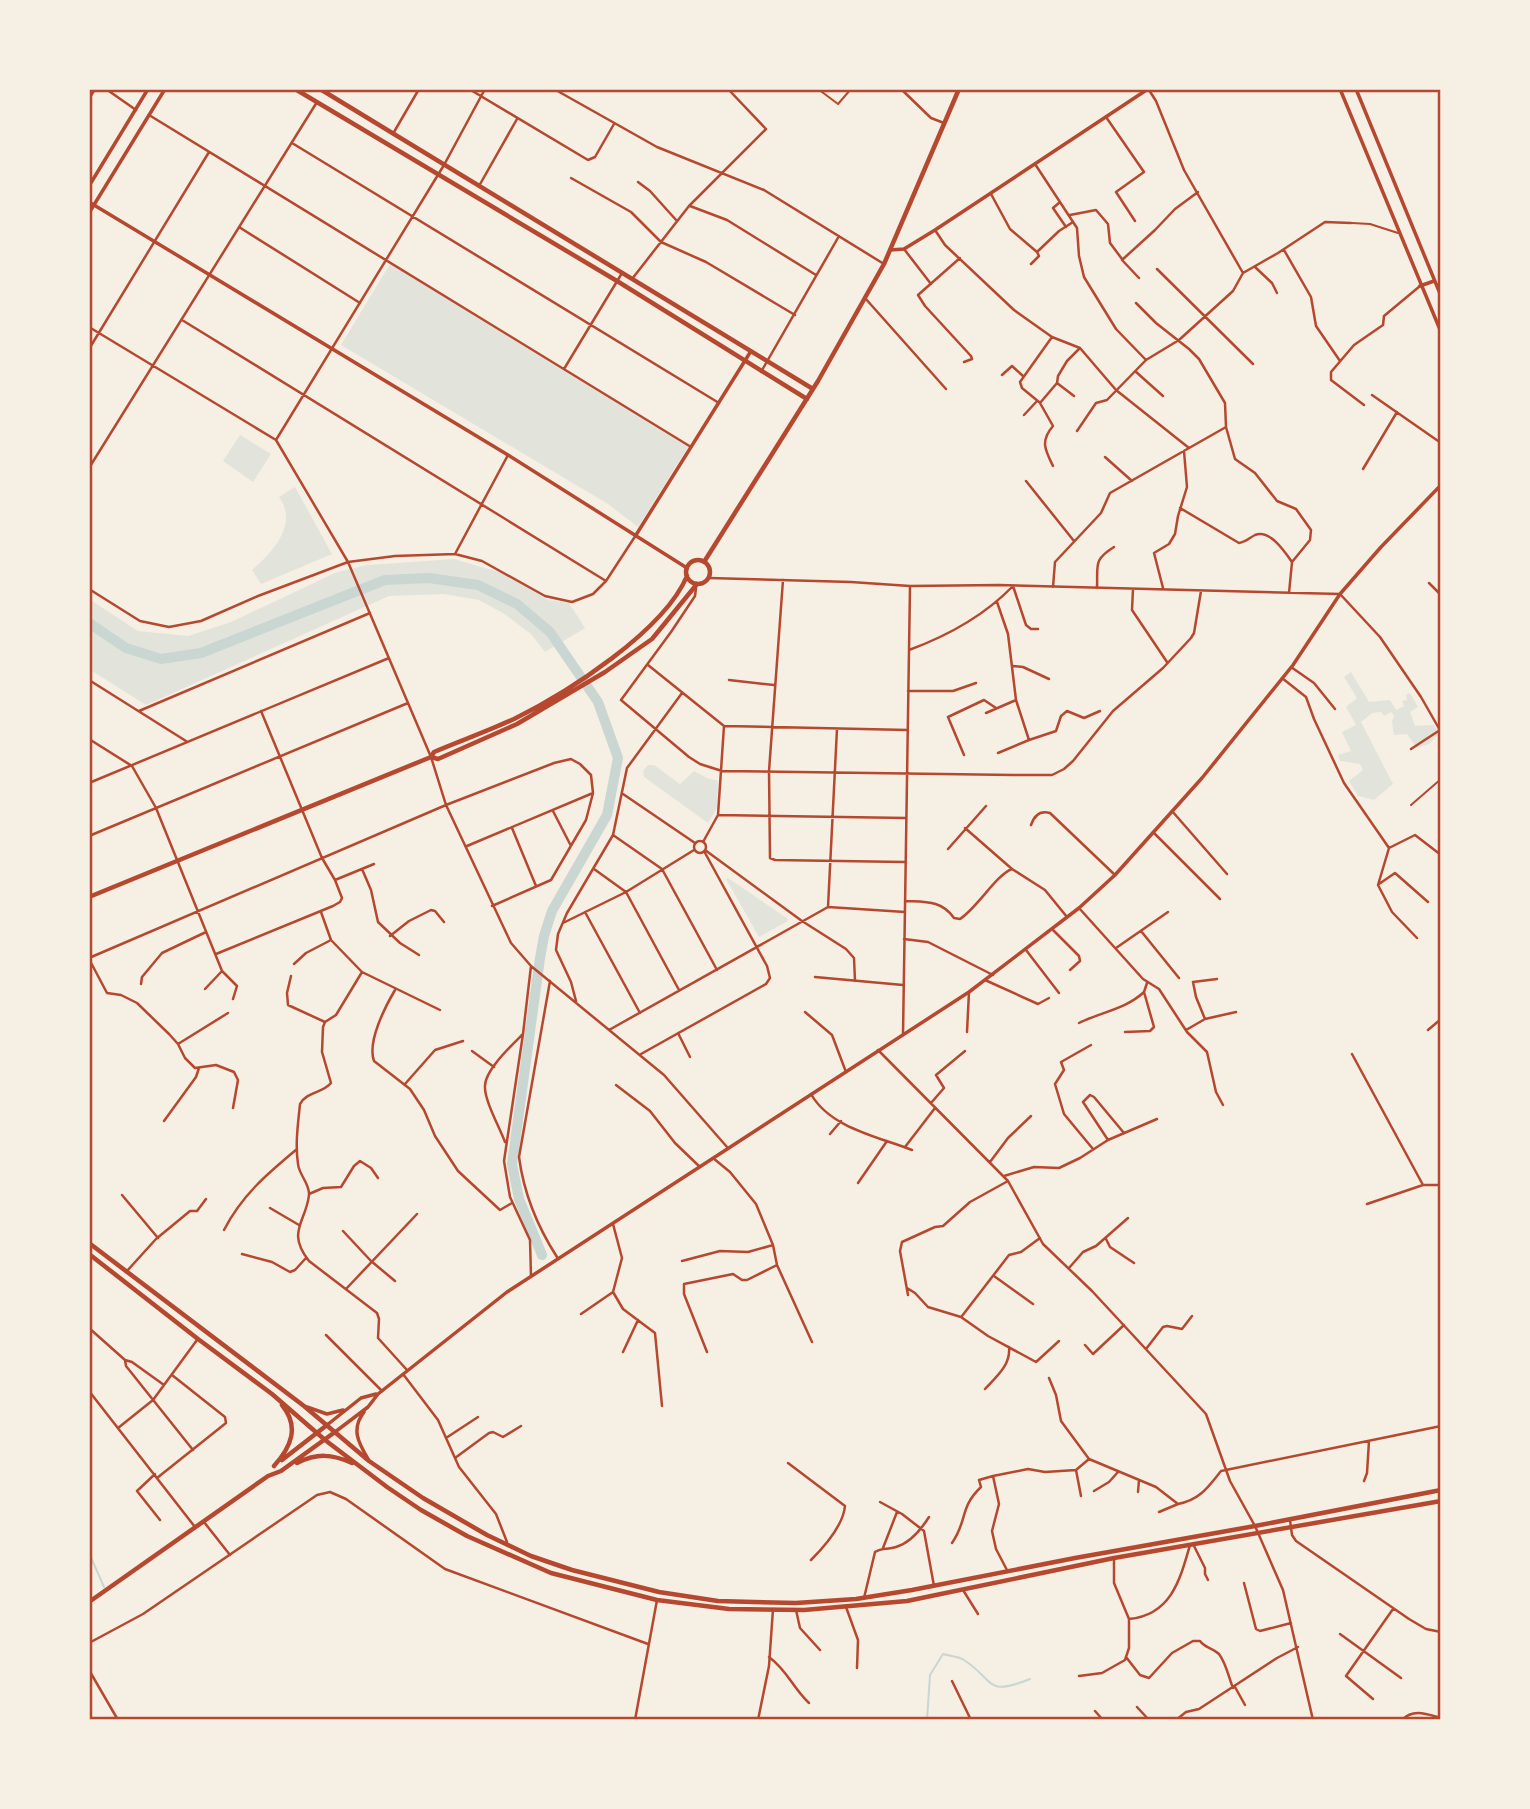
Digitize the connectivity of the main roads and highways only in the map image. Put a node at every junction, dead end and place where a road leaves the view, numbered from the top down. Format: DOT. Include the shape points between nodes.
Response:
graph roads {
  1 [pos="295,89"];
  2 [pos="320,89"];
  3 [pos="959,89"];
  4 [pos="813,389"];
  5 [pos="807,399"];
  6 [pos="704,562"];
  7 [pos="687,576"];
  8 [pos="697,584"];
  9 [pos="431,757"];
  10 [pos="89,897"];
  11 [pos="89,1243"];
  12 [pos="89,1254"];
  13 [pos="272,1394"];
  14 [pos="327,1424"];
  15 [pos="335,1432"];
  16 [pos="317,1433"];
  17 [pos="325,1440"];
  18 [pos="274,1466"];
  19 [pos="364,1469"];
  20 [pos="281,1471"];
  21 [pos="268,1476"];
  22 [pos="1441,1490"];
  23 [pos="1441,1501"];
  24 [pos="89,1602"];
  1 -- 5 [label="main road"];
  2 -- 4 [label="main road"];
  3 -- 4 [label="main road" via="884,264"];
  4 -- 5 [label="main road"];
  5 -- 6 [label="main road"];
  6 -- 7 [label="main road" via="696,561 687,568"];
  6 -- 8 [label="main road" via="709,578"];
  7 -- 8 [label="main road"];
  7 -- 9 [label="main road" via="643,634 597,668 514,718"];
  8 -- 9 [label="main road" via="652,639 605,672 488,739 438,759"];
  9 -- 10 [label="main road"];
  11 -- 14 [label="main road"];
  12 -- 13 [label="main road"];
  13 -- 16 [label="main road"];
  13 -- 18 [label="main road" via="288,1413 293,1428 286,1450"];
  14 -- 15 [label="main road"];
  14 -- 16 [label="main road"];
  15 -- 17 [label="main road"];
  15 -- 22 [label="main road" via="392,1478 508,1546 572,1570 718,1601 864,1598"];
  16 -- 17 [label="main road"];
  16 -- 18 [label="main road"];
  17 -- 19 [label="main road"];
  17 -- 20 [label="main road"];
  18 -- 21 [label="main road"];
  19 -- 20 [label="main road" via="325,1455 309,1457"];
  19 -- 23 [label="main road" via="421,1510 551,1573 706,1608 796,1610 907,1601 1114,1558"];
  20 -- 21 [label="main road"];
  21 -- 24 [label="main road"];
}
